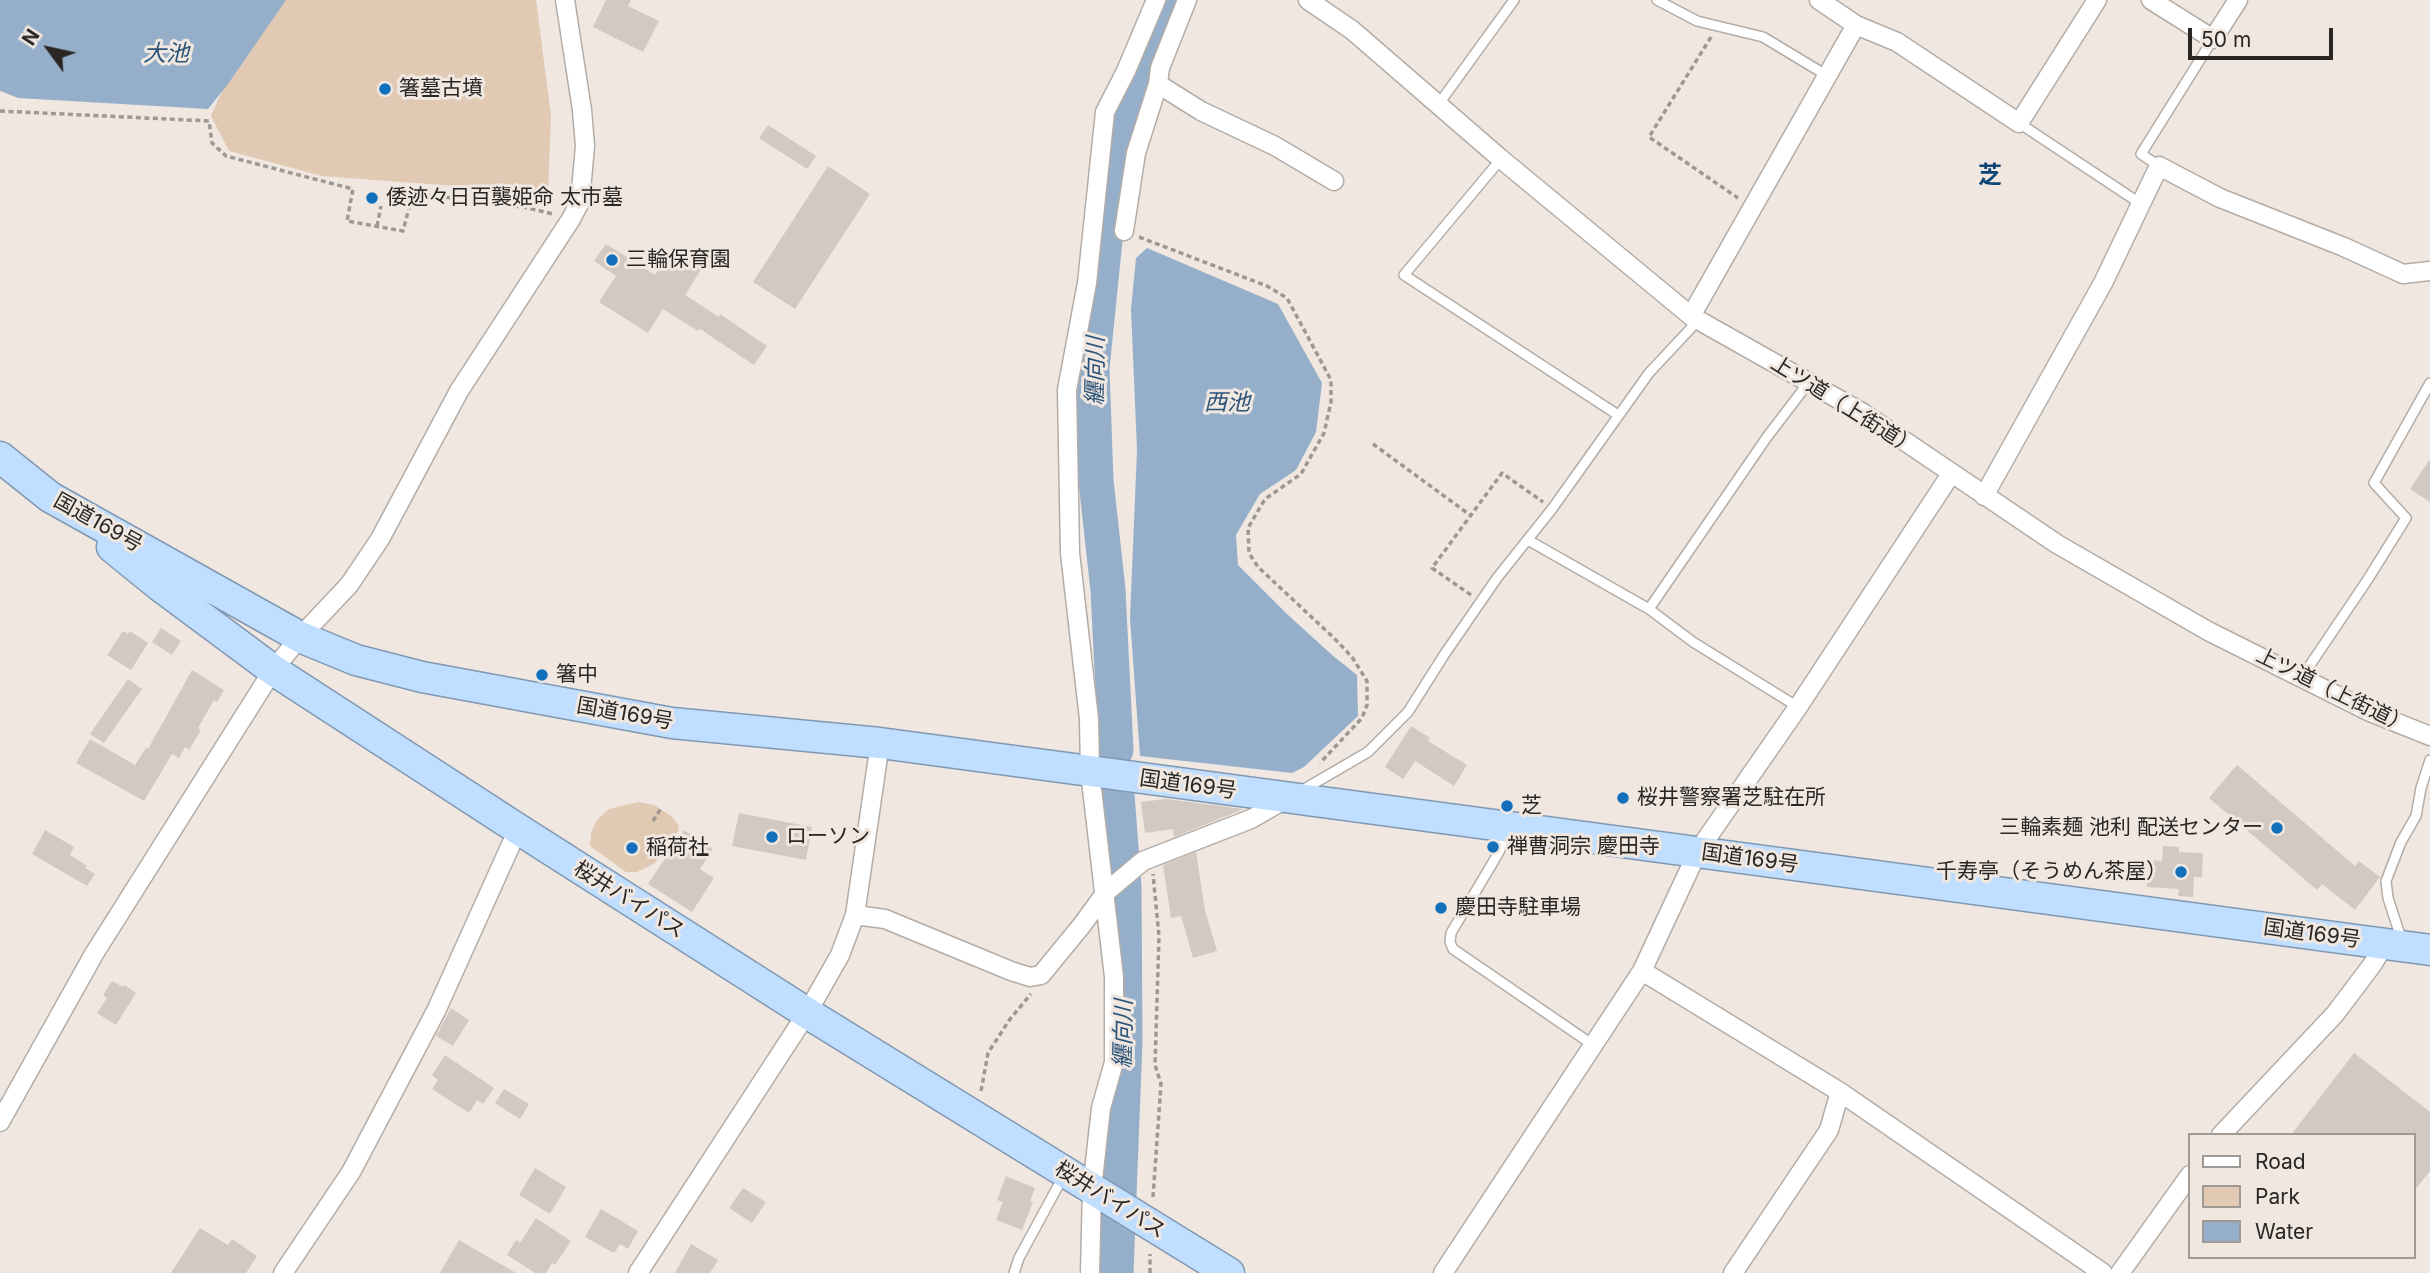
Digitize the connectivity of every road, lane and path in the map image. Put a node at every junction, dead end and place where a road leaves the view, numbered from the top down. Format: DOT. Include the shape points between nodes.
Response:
graph roads {
  1 [pos="565,0"];
  2 [pos="1156,0"];
  3 [pos="1187,0"];
  4 [pos="1308,0"];
  5 [pos="1514,0"];
  6 [pos="1657,0"];
  7 [pos="1819,0"];
  8 [pos="2097,0"];
  9 [pos="2151,0"];
  10 [pos="2238,0"];
  11 [pos="1856,24"];
  12 [pos="1718,26"];
  13 [pos="2213,39"];
  14 [pos="1826,75"];
  15 [pos="1158,84"];
  16 [pos="1438,105"];
  17 [pos="0,111"];
  18 [pos="2019,123"];
  19 [pos="1501,159"];
  20 [pos="2158,166"];
  21 [pos="1334,181"];
  22 [pos="2141,204"];
  23 [pos="381,206"];
  24 [pos="1751,207"];
  25 [pos="571,219"];
  26 [pos="377,226"];
  27 [pos="1124,231"];
  28 [pos="2430,271"];
  29 [pos="1690,316"];
  30 [pos="1810,381"];
  31 [pos="2430,383"];
  32 [pos="1618,415"];
  33 [pos="1373,444"];
  34 [pos="0,457"];
  35 [pos="1951,474"];
  36 [pos="1984,496"];
  37 [pos="50,497"];
  38 [pos="1552,509"];
  39 [pos="1470,515"];
  40 [pos="1528,540"];
  41 [pos="1482,602"];
  42 [pos="1649,609"];
  43 [pos="300,637"];
  44 [pos="273,670"];
  45 [pos="2302,677"];
  46 [pos="1798,707"];
  47 [pos="2430,736"];
  48 [pos="880,743"];
  49 [pos="2430,760"];
  50 [pos="1318,765"];
  51 [pos="1090,772"];
  52 [pos="1287,799"];
  53 [pos="662,807"];
  54 [pos="653,821"];
  55 [pos="1508,828"];
  56 [pos="518,829"];
  57 [pos="1698,851"];
  58 [pos="1148,860"];
  59 [pos="1107,891"];
  60 [pos="855,915"];
  61 [pos="2406,947"];
  62 [pos="1642,971"];
  63 [pos="1041,975"];
  64 [pos="807,1013"];
  65 [pos="1594,1046"];
  66 [pos="1840,1092"];
  67 [pos="976,1117"];
  68 [pos="0,1122"];
  69 [pos="2223,1133"];
  70 [pos="1065,1172"];
  71 [pos="2188,1178"];
  72 [pos="1099,1194"];
  73 [pos="1146,1222"];
  74 [pos="283,1273"];
  75 [pos="638,1273"];
  76 [pos="1014,1273"];
  77 [pos="1090,1273"];
  78 [pos="1229,1273"];
  79 [pos="1443,1273"];
  80 [pos="1733,1273"];
  81 [pos="2103,1273"];
  82 [pos="2120,1273"];
  1 -- 25 [label="street" via="585,146 580,202"];
  2 -- 51 [label="street" via="1105,112 1087,284 1067,390 1070,553 1089,719"];
  3 -- 15 [label="street"];
  4 -- 16 [label="street, 上ツ道（上街道）" via="1352,30"];
  5 -- 16 [label="lane"];
  6 -- 12 [label="lane"];
  7 -- 11 [label="street"];
  8 -- 18 [label="street"];
  9 -- 13 [label="street"];
  10 -- 13 [label="street"];
  11 -- 14 [label="street"];
  11 -- 18 [label="street" via="1897,42"];
  12 -- 14 [label="lane" via="1763,37"];
  12 -- 24 [label="path" via="1648,137"];
  13 -- 20 [label="lane" via="2141,154"];
  14 -- 24 [label="street"];
  15 -- 21 [label="street"];
  15 -- 27 [label="street" via="1136,153"];
  16 -- 19 [label="street, 上ツ道（上街道）"];
  17 -- 26 [label="path" via="209,121 212,143 226,156 353,189 347,221"];
  18 -- 22 [label="lane"];
  19 -- 29 [label="street, 上ツ道（上街道）"];
  19 -- 32 [label="lane" via="1404,275"];
  20 -- 22 [label="street"];
  20 -- 28 [label="street" via="2220,198 2403,274"];
  22 -- 36 [label="street" via="2073,339"];
  23 -- 26 [label="path"];
  24 -- 29 [label="street"];
  25 -- 26 [label="path" via="528,208 413,193 403,231"];
  25 -- 43 [label="street" via="459,391 380,539 349,584"];
  27 -- 50 [label="path" via="1267,286 1286,298 1331,380 1324,433 1301,474 1265,499 1248,528 1249,553 1258,567 1343,648 1367,681 1362,718"];
  29 -- 30 [label="street, 上ツ道（上街道）"];
  29 -- 32 [label="lane" via="1692,327"];
  30 -- 35 [label="street, 上ツ道（上街道）"];
  30 -- 42 [label="lane"];
  31 -- 45 [label="lane" via="2374,483 2406,518"];
  32 -- 38 [label="lane"];
  33 -- 39 [label="path"];
  34 -- 37 [label="highway, 国道169号"];
  35 -- 36 [label="street, 上ツ道（上街道）"];
  35 -- 46 [label="street"];
  36 -- 45 [label="street, 上ツ道（上街道）" via="2208,631"];
  37 -- 43 [label="highway, 国道169号"];
  37 -- 44 [label="highway, 桜井バイパス"];
  38 -- 39 [label="path" via="1502,473"];
  38 -- 40 [label="lane"];
  39 -- 41 [label="path" via="1432,568"];
  40 -- 41 [label="lane"];
  40 -- 42 [label="lane"];
  41 -- 52 [label="lane" via="1408,712 1368,752"];
  42 -- 46 [label="lane"];
  43 -- 44 [label="street"];
  43 -- 48 [label="highway, 国道169号" via="356,660 422,677 672,723"];
  44 -- 56 [label="highway, 桜井バイパス"];
  44 -- 68 [label="street" via="94,954"];
  45 -- 47 [label="street, 上ツ道（上街道）"];
  46 -- 57 [label="street"];
  48 -- 51 [label="highway, 国道169号"];
  48 -- 60 [label="street"];
  49 -- 61 [label="lane" via="2416,816 2386,881"];
  51 -- 52 [label="highway, 国道169号"];
  51 -- 59 [label="street"];
  52 -- 55 [label="highway, 国道169号"];
  52 -- 58 [label="street" via="1251,819"];
  53 -- 54 [label="path"];
  55 -- 57 [label="highway, 国道169号"];
  55 -- 65 [label="lane" via="1499,852 1451,933 1450,943"];
  56 -- 64 [label="highway, 桜井バイパス"];
  56 -- 74 [label="street" via="436,1011 351,1172"];
  57 -- 61 [label="highway, 国道169号"];
  57 -- 62 [label="street"];
  58 -- 59 [label="street"];
  58 -- 73 [label="path" via="1158,936 1155,1065 1161,1084"];
  59 -- 63 [label="street"];
  59 -- 72 [label="street" via="1114,1062 1101,1108"];
  60 -- 63 [label="street" via="885,919 1011,971"];
  60 -- 64 [label="street"];
  61 -- 69 [label="street" via="2372,965 2335,1014"];
  62 -- 65 [label="street"];
  62 -- 66 [label="street"];
  63 -- 67 [label="path" via="988,1053"];
  64 -- 67 [label="highway, 桜井バイパス"];
  64 -- 75 [label="street"];
  65 -- 79 [label="street"];
  66 -- 80 [label="street" via="1829,1130"];
  66 -- 81 [label="street"];
  67 -- 70 [label="highway, 桜井バイパス"];
  70 -- 72 [label="highway, 桜井バイパス"];
  70 -- 76 [label="lane"];
  71 -- 82 [label="street"];
  72 -- 73 [label="highway, 桜井バイパス"];
  72 -- 77 [label="street"];
  73 -- 78 [label="highway, 桜井バイパス"];
}
